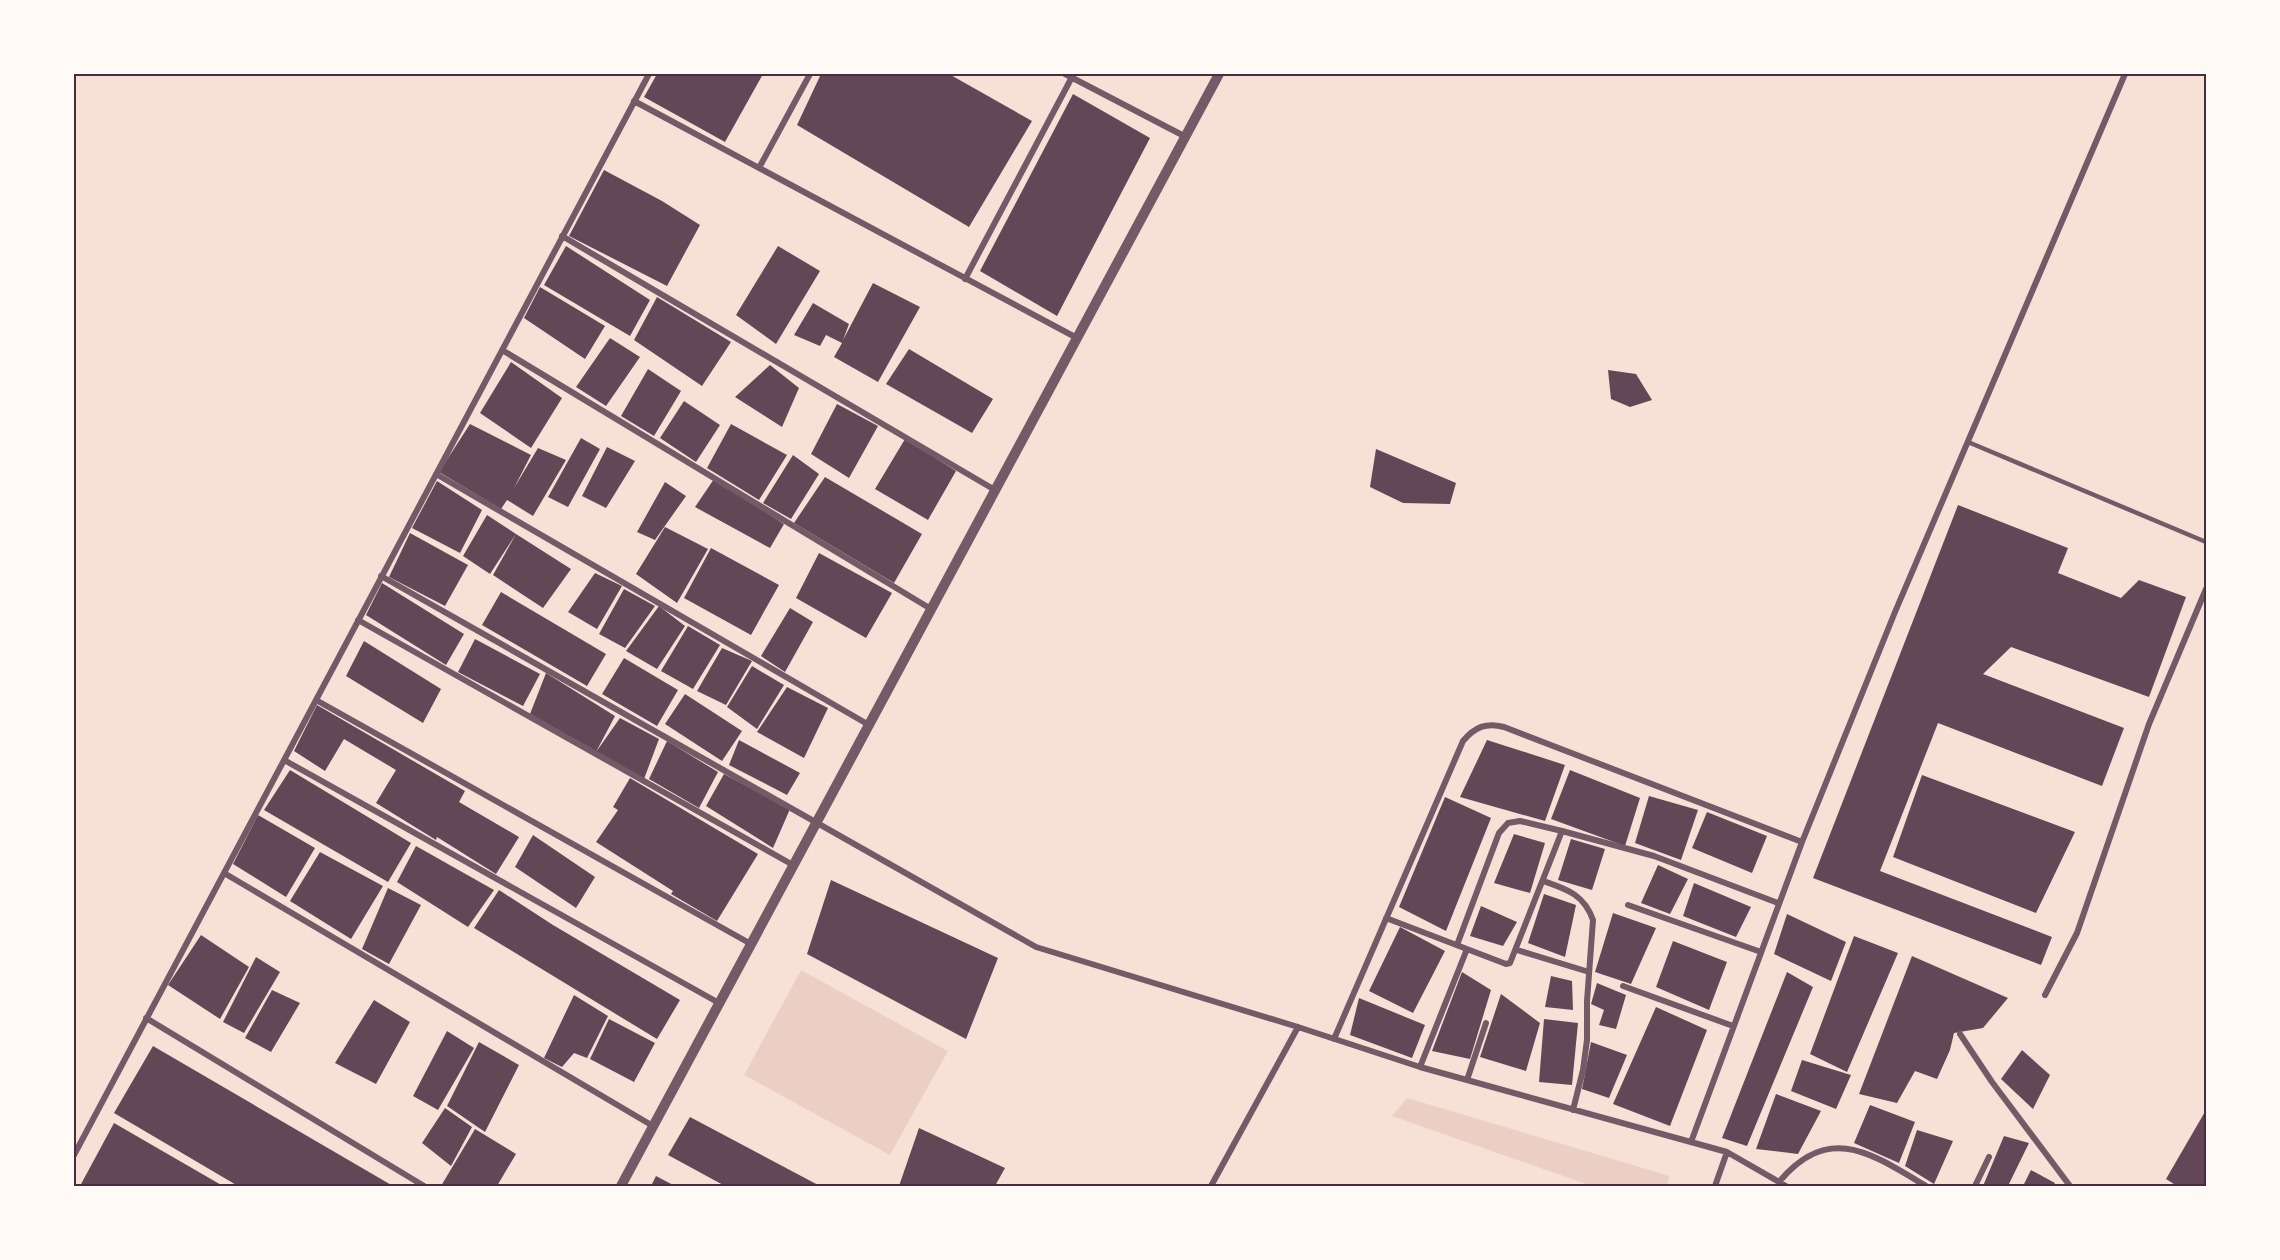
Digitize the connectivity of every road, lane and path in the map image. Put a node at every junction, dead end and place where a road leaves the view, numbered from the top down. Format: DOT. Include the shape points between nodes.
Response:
graph roads {
  1 [pos="649,74"];
  2 [pos="810,74"];
  3 [pos="1065,74"];
  4 [pos="1220,74"];
  5 [pos="2125,74"];
  6 [pos="1072,77"];
  7 [pos="634,101"];
  8 [pos="1186,137"];
  9 [pos="759,168"];
  10 [pos="562,236"];
  11 [pos="965,279"];
  12 [pos="1077,338"];
  13 [pos="502,350"];
  14 [pos="1968,442"];
  15 [pos="436,474"];
  16 [pos="995,490"];
  17 [pos="2206,542"];
  18 [pos="381,576"];
  19 [pos="2206,589"];
  20 [pos="931,609"];
  21 [pos="358,621"];
  22 [pos="316,700"];
  23 [pos="869,724"];
  24 [pos="284,760"];
  25 [pos="816,822"];
  26 [pos="1562,831"];
  27 [pos="1802,842"];
  28 [pos="793,865"];
  29 [pos="224,873"];
  30 [pos="1543,881"];
  31 [pos="1778,903"];
  32 [pos="1628,905"];
  33 [pos="1386,918"];
  34 [pos="751,944"];
  35 [pos="1457,945"];
  36 [pos="1467,949"];
  37 [pos="1517,950"];
  38 [pos="1761,952"];
  39 [pos="1589,972"];
  40 [pos="1623,986"];
  41 [pos="2045,994"];
  42 [pos="719,1003"];
  43 [pos="146,1018"];
  44 [pos="1486,1023"];
  45 [pos="1733,1026"];
  46 [pos="1298,1027"];
  47 [pos="1960,1034"];
  48 [pos="1334,1039"];
  49 [pos="1420,1067"];
  50 [pos="1467,1080"];
  51 [pos="1573,1110"];
  52 [pos="653,1126"];
  53 [pos="1691,1142"];
  54 [pos="1727,1152"];
  55 [pos="74,1155"];
  56 [pos="1989,1157"];
  57 [pos="1779,1182"];
  58 [pos="424,1186"];
  59 [pos="621,1186"];
  60 [pos="1211,1186"];
  61 [pos="1715,1186"];
  62 [pos="1786,1186"];
  63 [pos="1926,1186"];
  64 [pos="1975,1186"];
  65 [pos="2070,1186"];
  1 -- 7 [label="street"];
  2 -- 9 [label="street"];
  3 -- 6 [label="street"];
  4 -- 8 [label="street"];
  5 -- 14 [label="street"];
  6 -- 8 [label="street"];
  6 -- 11 [label="street"];
  7 -- 9 [label="street"];
  7 -- 10 [label="street"];
  8 -- 12 [label="street"];
  9 -- 11 [label="street"];
  10 -- 13 [label="street"];
  10 -- 16 [label="street"];
  11 -- 12 [label="street"];
  12 -- 16 [label="street"];
  13 -- 15 [label="street"];
  13 -- 20 [label="street"];
  14 -- 17 [label="lane"];
  14 -- 27 [label="street"];
  15 -- 18 [label="street"];
  15 -- 23 [label="street"];
  16 -- 20 [label="street"];
  18 -- 21 [label="street"];
  18 -- 25 [label="street"];
  19 -- 41 [label="street" via="2149,724 2077,933"];
  20 -- 23 [label="street"];
  21 -- 22 [label="street"];
  21 -- 28 [label="street"];
  22 -- 24 [label="street"];
  22 -- 34 [label="street"];
  23 -- 25 [label="street"];
  24 -- 29 [label="street"];
  24 -- 42 [label="street"];
  25 -- 28 [label="street"];
  25 -- 46 [label="street" via="1036,947"];
  26 -- 30 [label="street"];
  26 -- 31 [label="street" via="1654,856"];
  26 -- 35 [label="street" via="1520,821 1508,823 1499,833"];
  27 -- 31 [label="street"];
  27 -- 33 [label="street" via="1504,727 1482,725 1463,741"];
  28 -- 34 [label="street"];
  29 -- 43 [label="street"];
  29 -- 52 [label="street"];
  30 -- 37 [label="street"];
  30 -- 39 [label="street" via="1571,891 1589,908 1593,920"];
  31 -- 38 [label="street"];
  32 -- 38 [label="street"];
  33 -- 35 [label="street"];
  33 -- 48 [label="street"];
  34 -- 42 [label="street"];
  35 -- 36 [label="street"];
  36 -- 37 [label="street" via="1507,964"];
  36 -- 49 [label="street"];
  37 -- 39 [label="street"];
  38 -- 45 [label="street"];
  39 -- 51 [label="street" via="1584,1060"];
  40 -- 45 [label="street"];
  42 -- 52 [label="street"];
  43 -- 55 [label="street"];
  43 -- 58 [label="street"];
  44 -- 50 [label="street"];
  45 -- 53 [label="street"];
  46 -- 48 [label="street"];
  46 -- 60 [label="street"];
  47 -- 65 [label="street"];
  48 -- 49 [label="street"];
  49 -- 50 [label="street"];
  50 -- 51 [label="street"];
  51 -- 53 [label="street"];
  52 -- 59 [label="street"];
  53 -- 54 [label="street"];
  54 -- 57 [label="street"];
  54 -- 61 [label="street"];
  56 -- 64 [label="street"];
  57 -- 62 [label="street"];
  57 -- 63 [label="street" via="1806,1157 1843,1148 1862,1151"];
}
